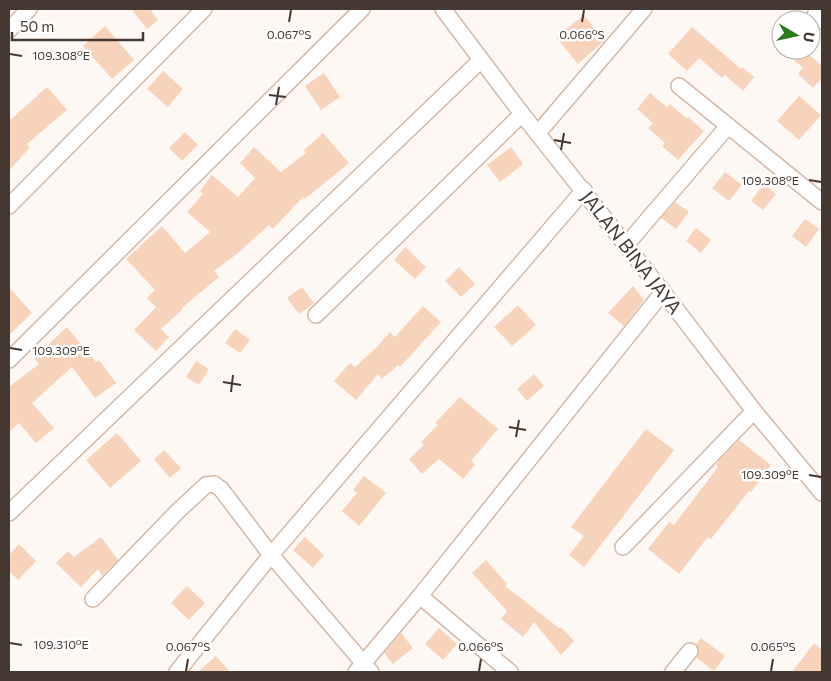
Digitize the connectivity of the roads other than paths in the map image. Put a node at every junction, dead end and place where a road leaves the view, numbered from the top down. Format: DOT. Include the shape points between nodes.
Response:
graph roads {
  1 [pos="29,9"];
  2 [pos="204,9"];
  3 [pos="362,9"];
  4 [pos="443,9"];
  5 [pos="644,9"];
  6 [pos="9,30"];
  7 [pos="481,60"];
  8 [pos="679,86"];
  9 [pos="522,114"];
  10 [pos="728,126"];
  11 [pos="538,133"];
  12 [pos="584,190"];
  13 [pos="822,202"];
  14 [pos="9,206"];
  15 [pos="626,245"];
  16 [pos="663,292"];
  17 [pos="316,315"];
  18 [pos="9,360"];
  19 [pos="754,411"];
  20 [pos="822,493"];
  21 [pos="9,513"];
  22 [pos="623,547"];
  23 [pos="271,555"];
  24 [pos="420,596"];
  25 [pos="93,599"];
  26 [pos="690,651"];
  27 [pos="363,669"];
  28 [pos="176,672"];
  29 [pos="510,672"];
  30 [pos="673,672"];
  1 -- 6 [label="street"];
  2 -- 14 [label="street"];
  3 -- 18 [label="street"];
  4 -- 7 [label="street, JALAN BINA JAYA"];
  5 -- 11 [label="street"];
  7 -- 9 [label="street, JALAN BINA JAYA"];
  7 -- 21 [label="street"];
  8 -- 10 [label="street"];
  9 -- 11 [label="street, JALAN BINA JAYA"];
  9 -- 17 [label="street"];
  10 -- 13 [label="street"];
  10 -- 15 [label="street"];
  11 -- 12 [label="street, JALAN BINA JAYA"];
  12 -- 15 [label="street, JALAN BINA JAYA"];
  12 -- 23 [label="street"];
  15 -- 16 [label="street, JALAN BINA JAYA"];
  16 -- 19 [label="street, JALAN BINA JAYA"];
  16 -- 24 [label="street"];
  19 -- 20 [label="street, JALAN BINA JAYA"];
  19 -- 22 [label="street"];
  23 -- 25 [label="street" via="221,489 214,484 206,485"];
  23 -- 27 [label="street"];
  23 -- 28 [label="street"];
  24 -- 27 [label="street"];
  24 -- 29 [label="street"];
  26 -- 30 [label="street"];
}
